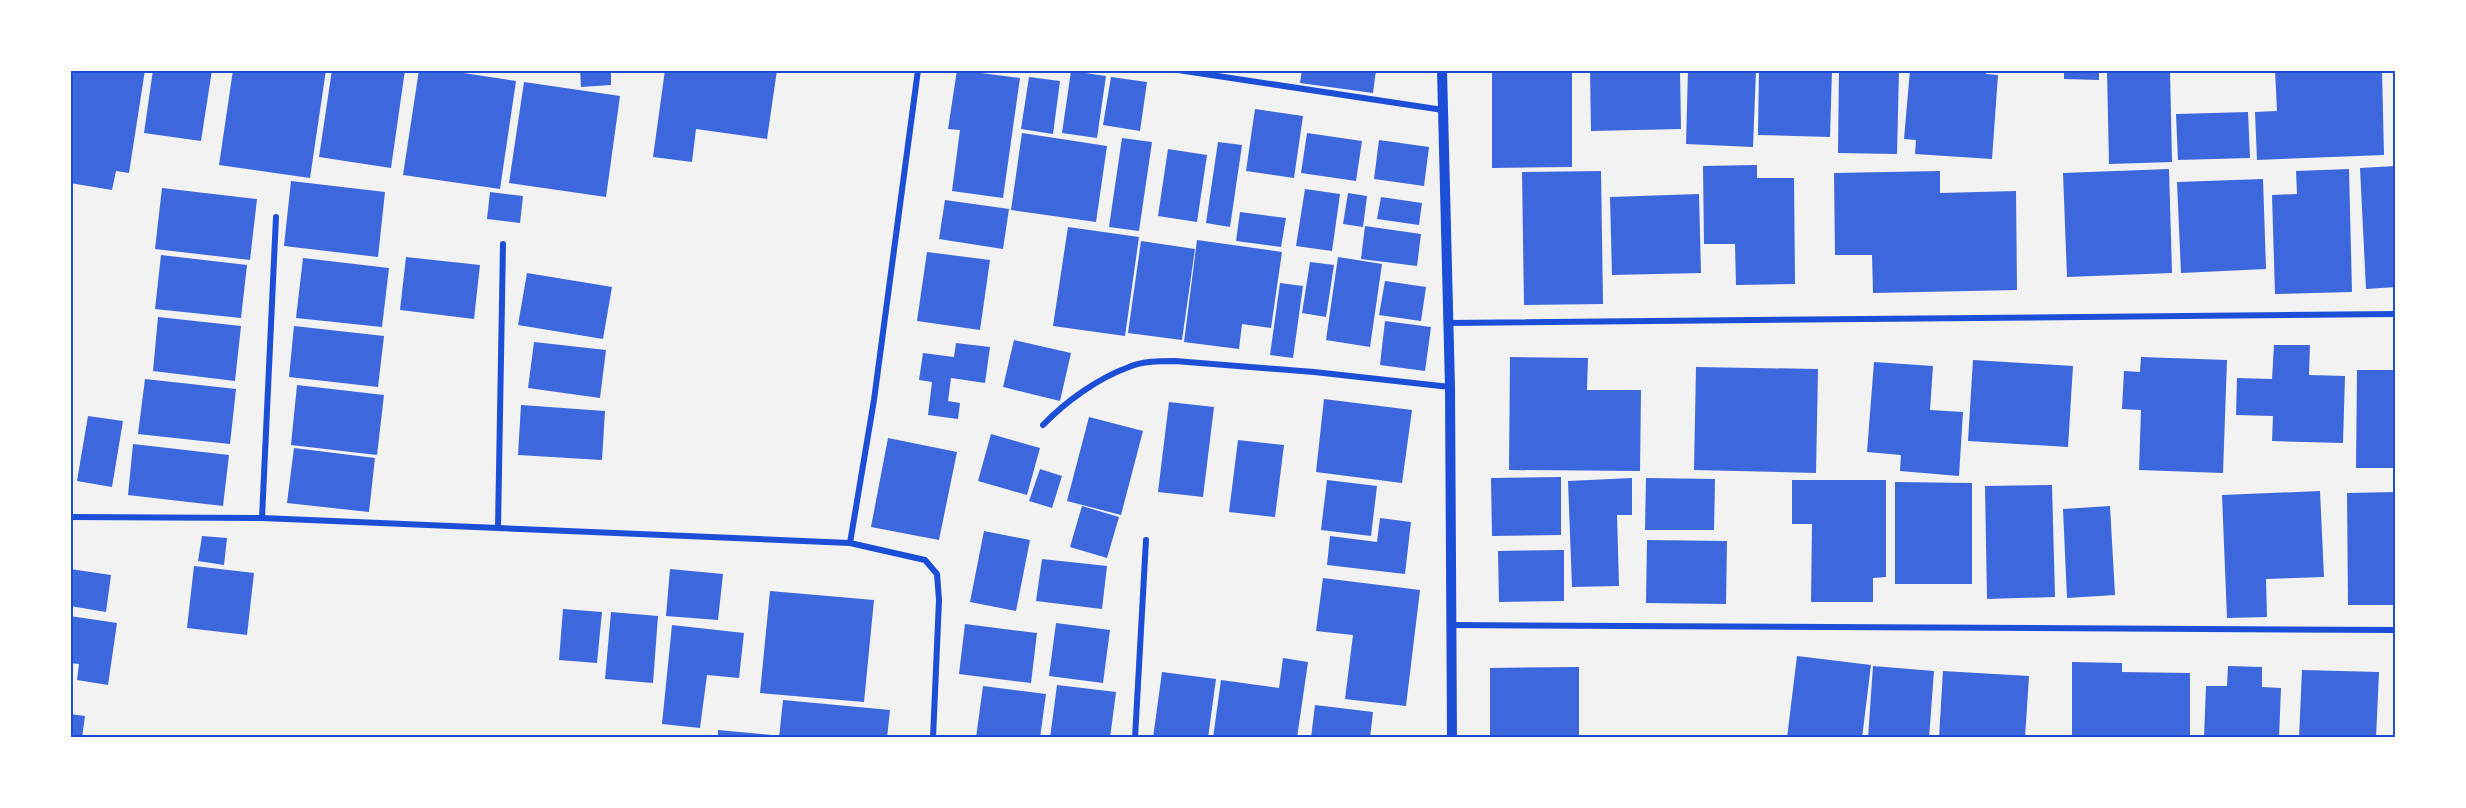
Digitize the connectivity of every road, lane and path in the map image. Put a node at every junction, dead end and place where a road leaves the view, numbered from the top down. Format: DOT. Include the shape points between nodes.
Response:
graph roads {
  1 [pos="918,70"];
  2 [pos="1178,70"];
  3 [pos="1442,70"];
  4 [pos="1443,110"];
  5 [pos="276,217"];
  6 [pos="503,244"];
  7 [pos="2396,314"];
  8 [pos="1448,323"];
  9 [pos="1450,387"];
  10 [pos="1043,425"];
  11 [pos="70,517"];
  12 [pos="262,518"];
  13 [pos="498,528"];
  14 [pos="1146,540"];
  15 [pos="850,543"];
  16 [pos="1452,625"];
  17 [pos="2396,630"];
  18 [pos="933,738"];
  19 [pos="1135,738"];
  20 [pos="1452,738"];
  1 -- 15 [label="street" via="874,400"];
  2 -- 4 [label="street"];
  3 -- 4 [label="street"];
  4 -- 8 [label="street"];
  5 -- 12 [label="street"];
  6 -- 13 [label="street"];
  7 -- 8 [label="street"];
  8 -- 9 [label="street"];
  9 -- 10 [label="street" via="1303,371 1155,361 1113,374"];
  9 -- 16 [label="street"];
  11 -- 12 [label="street"];
  12 -- 13 [label="street"];
  13 -- 15 [label="street"];
  14 -- 19 [label="street"];
  15 -- 18 [label="street" via="925,560 937,574"];
  16 -- 17 [label="street"];
  16 -- 20 [label="street"];
}
